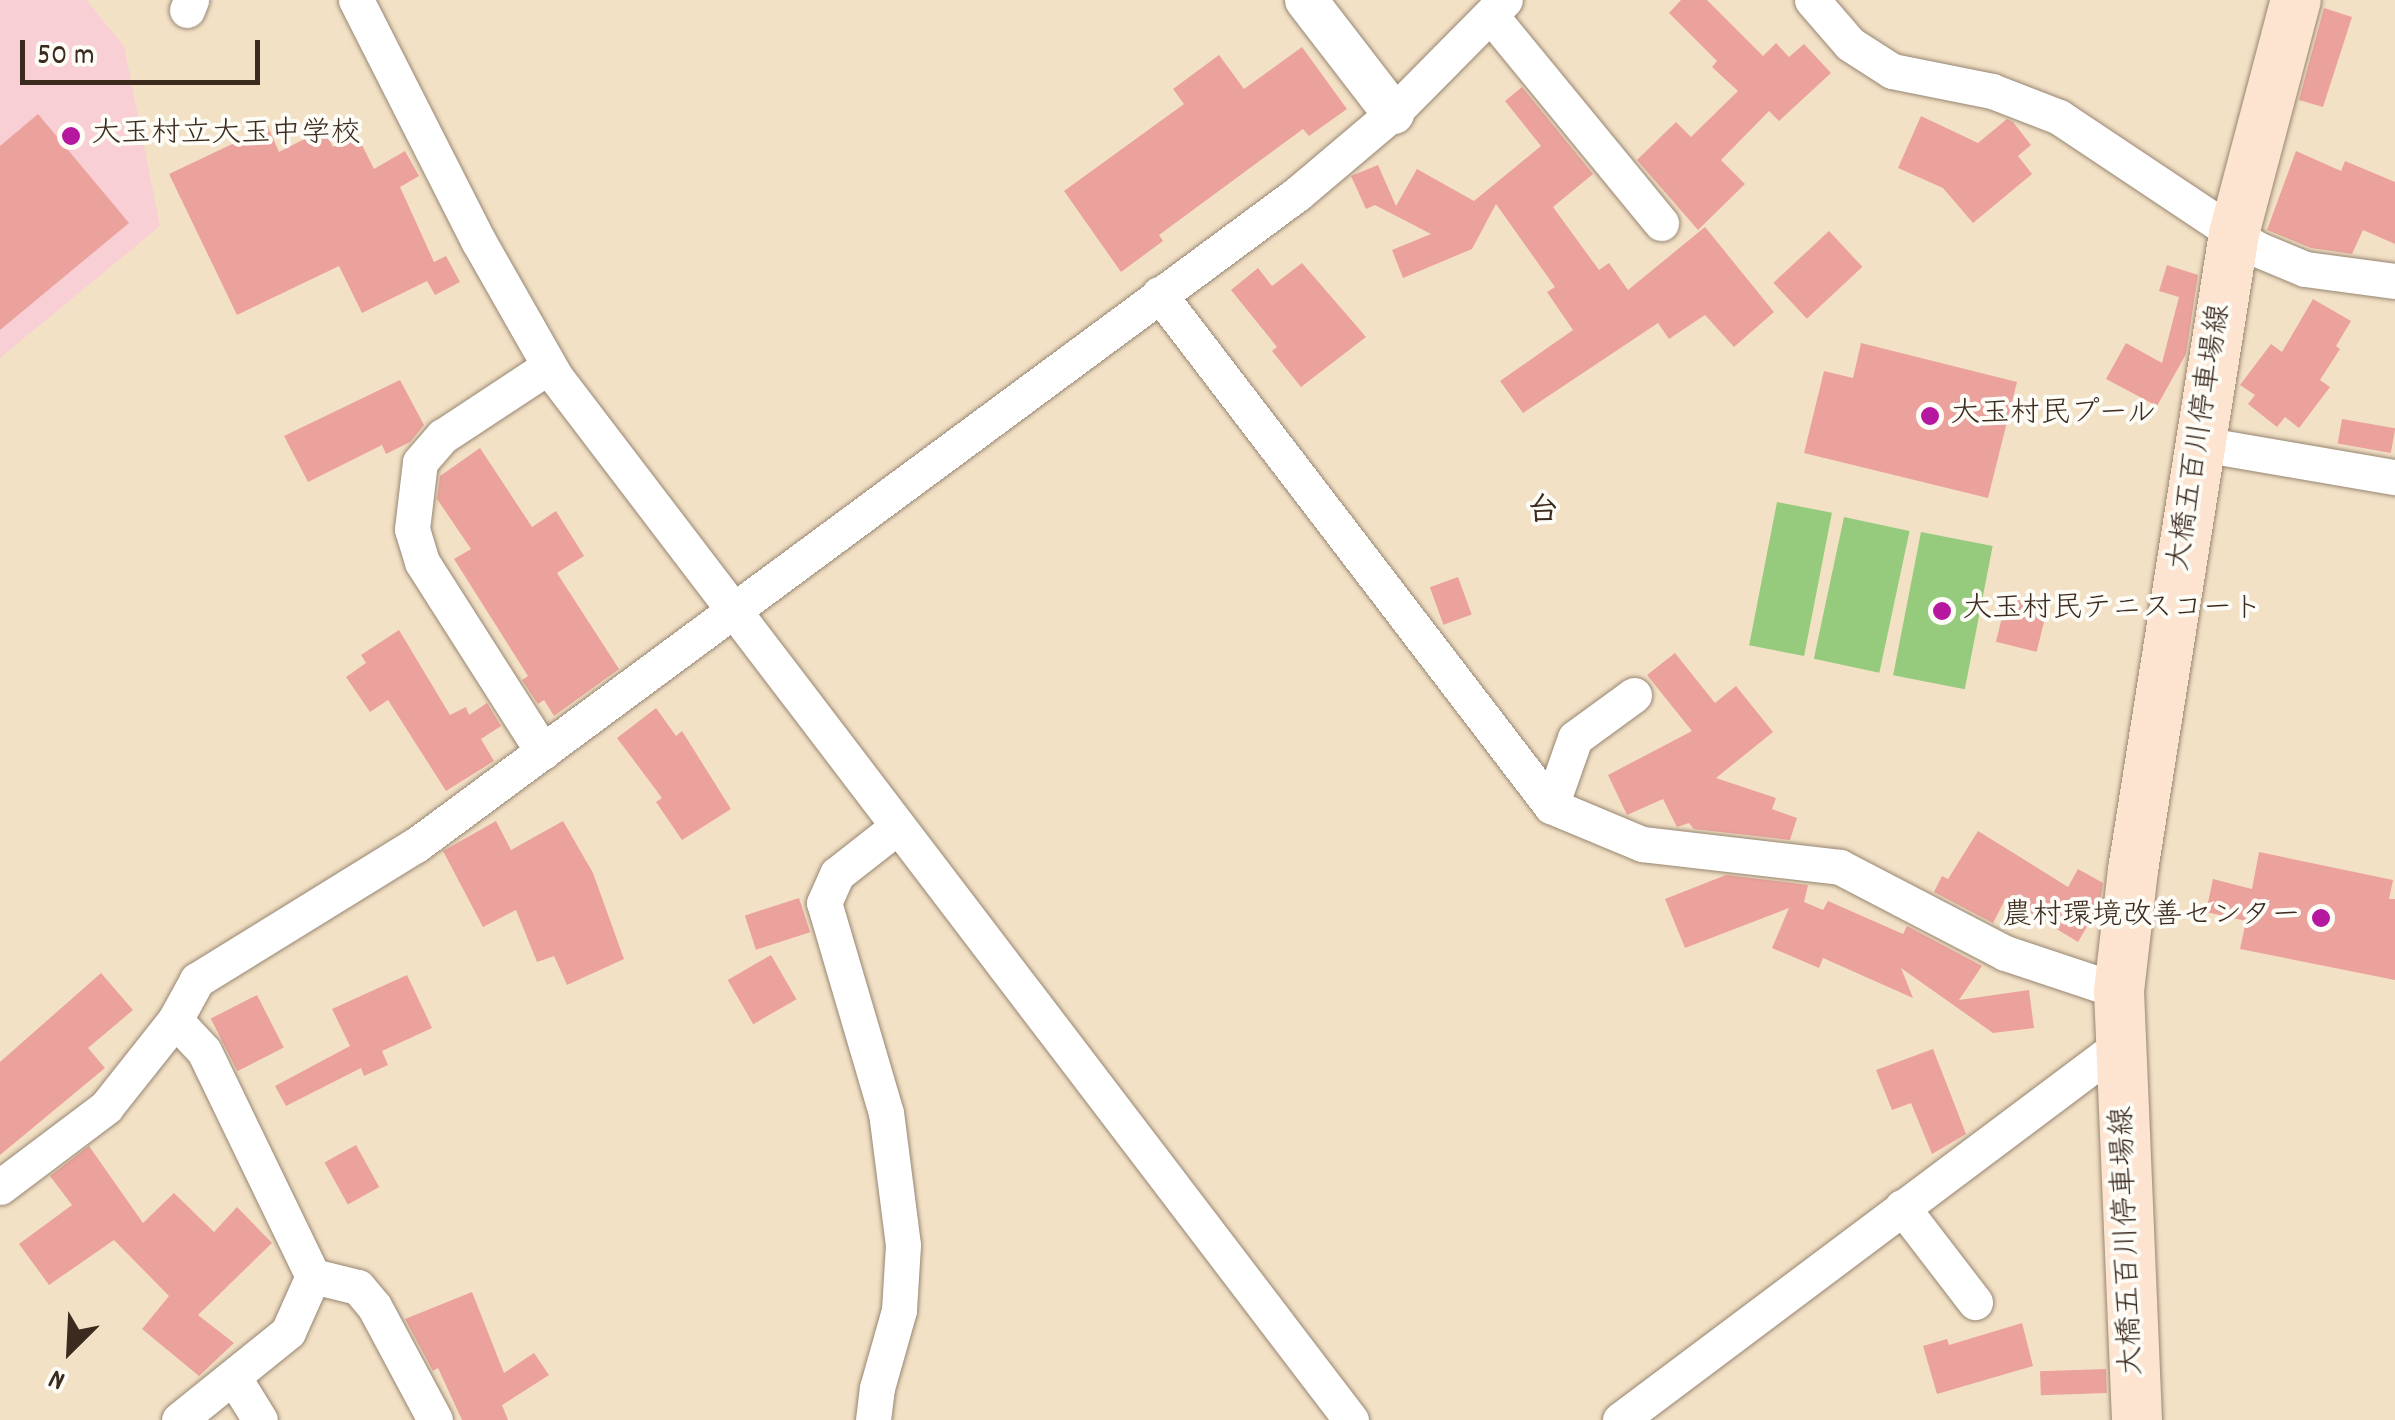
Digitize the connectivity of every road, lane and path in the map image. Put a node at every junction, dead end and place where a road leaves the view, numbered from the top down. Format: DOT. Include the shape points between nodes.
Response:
graph roads {
  1 [pos="356,0"];
  2 [pos="1306,0"];
  3 [pos="1812,0"];
  4 [pos="2296,0"];
  5 [pos="1498,8"];
  6 [pos="1393,112"];
  7 [pos="1660,223"];
  8 [pos="2234,234"];
  9 [pos="2395,281"];
  10 [pos="1159,294"];
  11 [pos="549,366"];
  12 [pos="2201,444"];
  13 [pos="2395,477"];
  14 [pos="733,614"];
  15 [pos="1634,696"];
  16 [pos="543,752"];
  17 [pos="1551,806"];
  18 [pos="897,827"];
  19 [pos="2119,991"];
  20 [pos="175,1020"];
  21 [pos="2124,1042"];
  22 [pos="0,1187"];
  23 [pos="1902,1206"];
  24 [pos="313,1276"];
  25 [pos="1975,1302"];
  26 [pos="234,1378"];
  27 [pos="180,1420"];
  28 [pos="260,1420"];
  29 [pos="435,1420"];
  30 [pos="872,1420"];
  31 [pos="1352,1420"];
  32 [pos="1620,1420"];
  33 [pos="2137,1420"];
  1 -- 11 [label="street"];
  2 -- 6 [label="street"];
  3 -- 8 [label="street" via="1850,44 1892,71 1992,91 2059,117"];
  4 -- 8 [label="main road, 大橋五百川停車場線"];
  5 -- 6 [label="street"];
  5 -- 7 [label="street"];
  6 -- 10 [label="street" via="1297,194"];
  8 -- 9 [label="street" via="2305,269"];
  8 -- 12 [label="main road, 大橋五百川停車場線"];
  10 -- 14 [label="street"];
  10 -- 17 [label="street"];
  11 -- 14 [label="street"];
  11 -- 16 [label="street" via="443,436 420,462 412,529 422,562"];
  12 -- 13 [label="street"];
  12 -- 19 [label="main road, 大橋五百川停車場線" via="2132,870"];
  14 -- 16 [label="street"];
  14 -- 18 [label="street"];
  15 -- 17 [label="street" via="1575,738"];
  16 -- 20 [label="street" via="416,846 196,980"];
  17 -- 19 [label="street" via="1642,844 1840,867 2005,953"];
  18 -- 30 [label="street" via="837,874 824,903 886,1113 903,1245 899,1310"];
  18 -- 31 [label="street"];
  19 -- 21 [label="main road, 大橋五百川停車場線"];
  20 -- 22 [label="street" via="106,1106"];
  20 -- 24 [label="street" via="204,1050"];
  21 -- 23 [label="street"];
  21 -- 33 [label="main road, 大橋五百川停車場線"];
  23 -- 25 [label="street"];
  23 -- 32 [label="street"];
  24 -- 26 [label="street" via="288,1332"];
  24 -- 29 [label="street" via="358,1287"];
  26 -- 27 [label="street"];
  26 -- 28 [label="street"];
}
